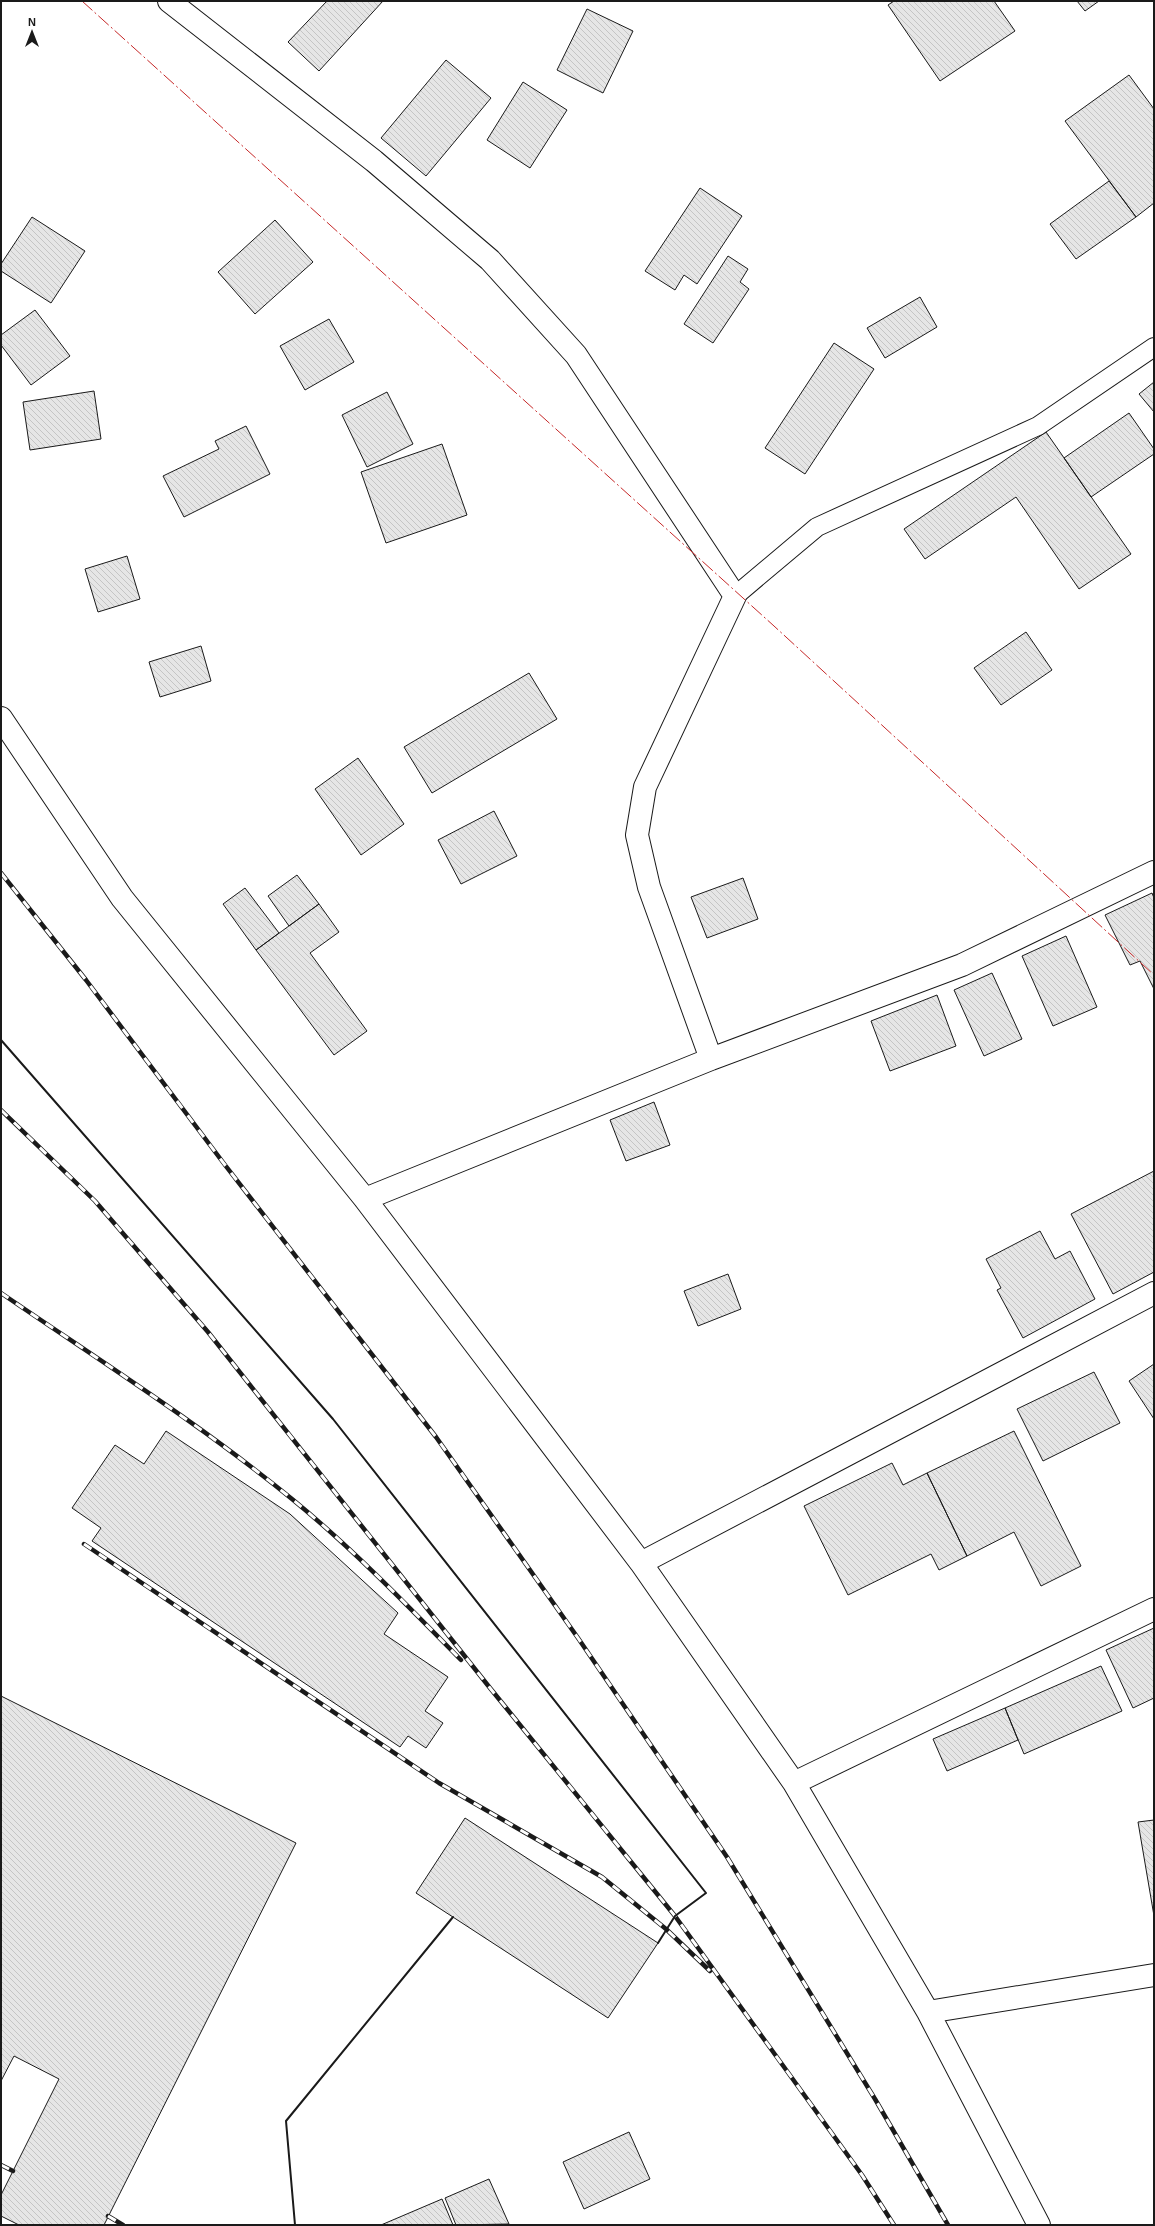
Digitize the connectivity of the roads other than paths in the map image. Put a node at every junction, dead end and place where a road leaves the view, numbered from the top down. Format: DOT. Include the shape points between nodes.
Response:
graph roads {
  1 [pos="169,1"];
  2 [pos="1154,347"];
  3 [pos="735,596"];
  4 [pos="1,718"];
  5 [pos="1154,872"];
  6 [pos="711,1059"];
  7 [pos="365,1199"];
  8 [pos="1154,1293"];
  9 [pos="641,1563"];
  10 [pos="1154,1609"];
  11 [pos="794,1783"];
  12 [pos="1154,1975"];
  13 [pos="928,2012"];
  14 [pos="1040,2225"];
  1 -- 3 [label="street" via="374,161 490,260 576,355"];
  2 -- 3 [label="lane" via="1038,426 817,527"];
  3 -- 6 [label="street" via="646,787 637,835 650,887"];
  4 -- 7 [label="street" via="122,898"];
  5 -- 6 [label="street" via="962,965"];
  6 -- 7 [label="street"];
  7 -- 9 [label="street"];
  8 -- 9 [label="street"];
  9 -- 11 [label="street"];
  10 -- 11 [label="street"];
  11 -- 13 [label="street"];
  12 -- 13 [label="street"];
  13 -- 14 [label="street"];
}
